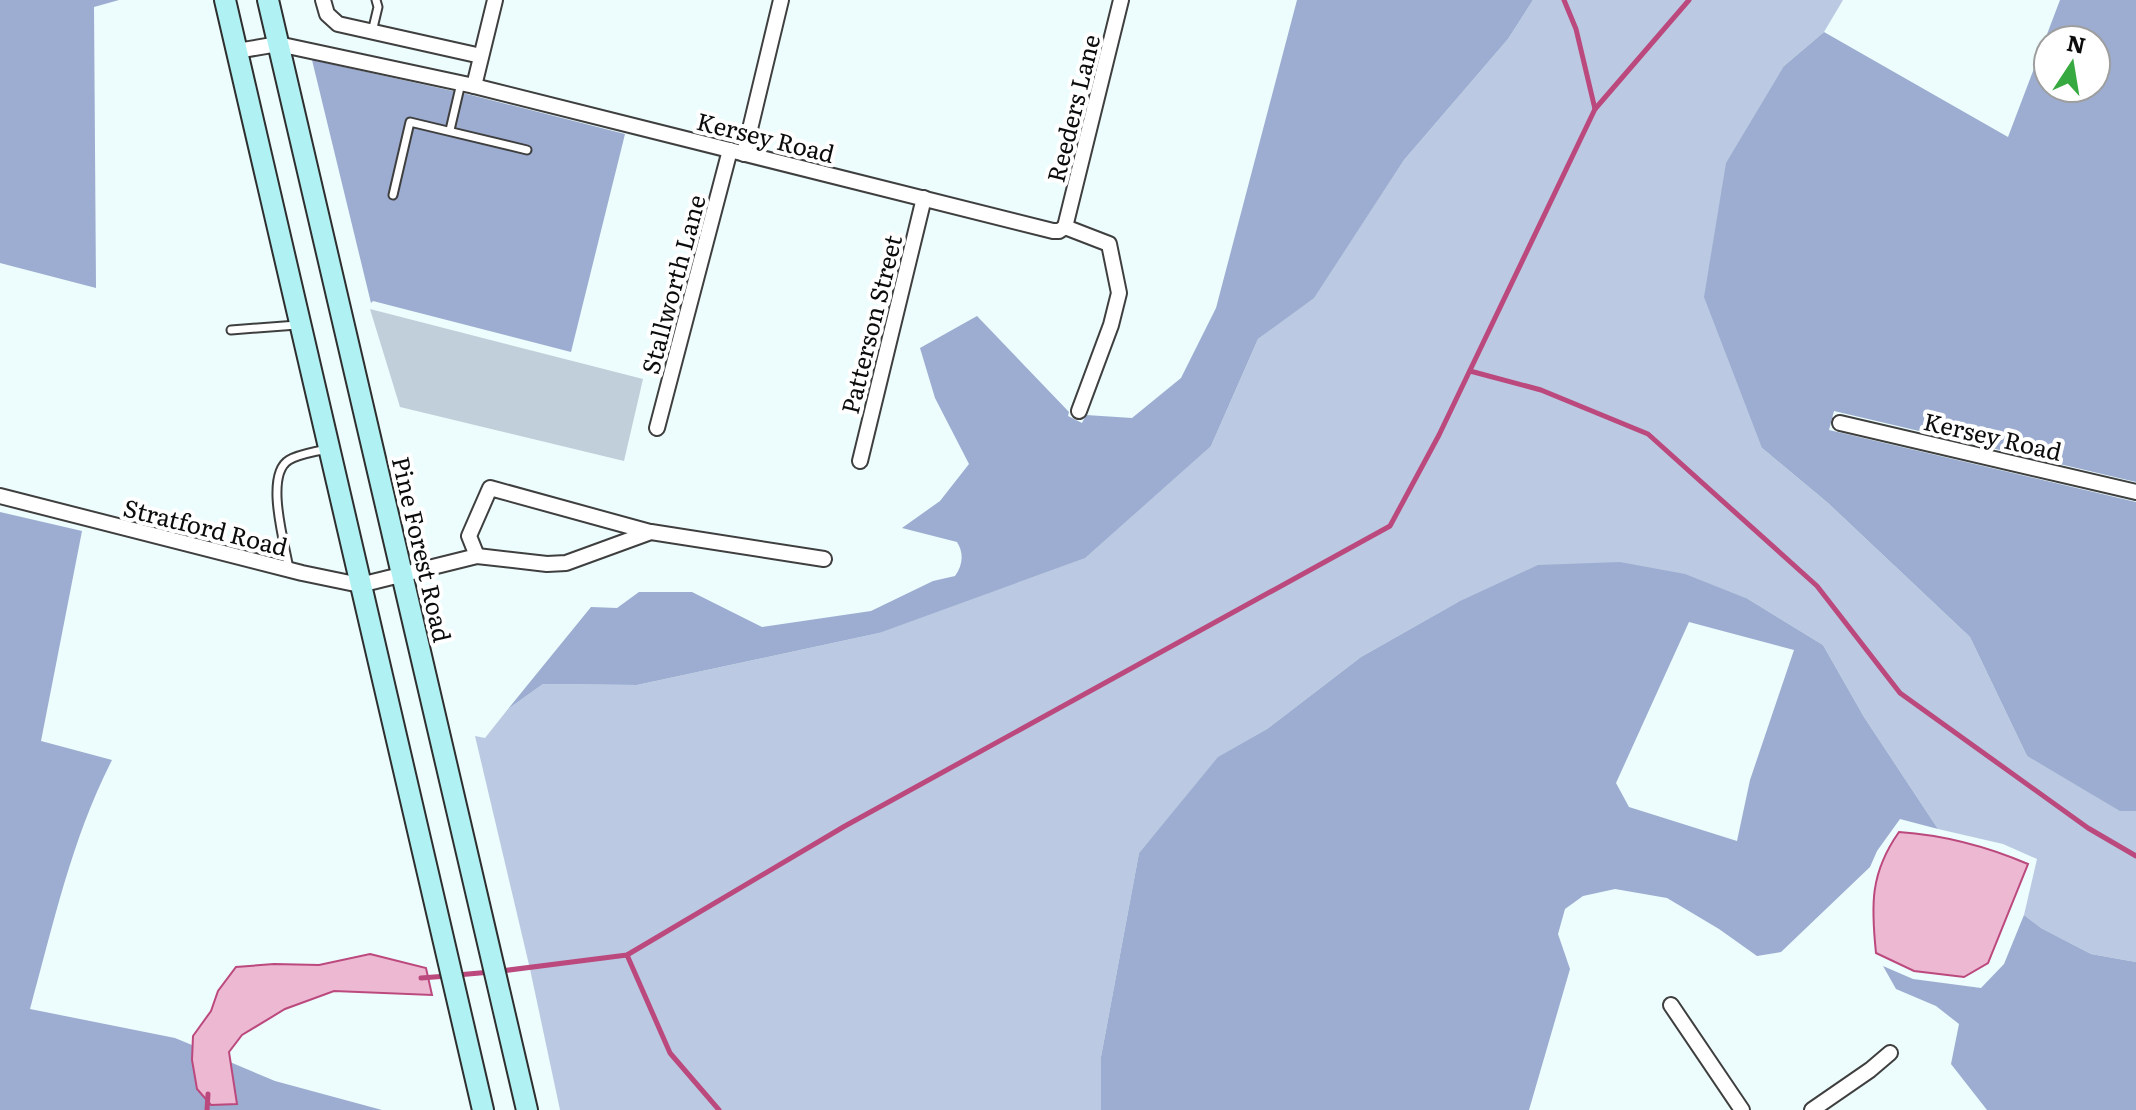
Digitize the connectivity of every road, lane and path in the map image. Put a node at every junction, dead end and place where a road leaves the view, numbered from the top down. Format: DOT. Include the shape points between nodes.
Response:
graph roads {
  1 [pos="225,0"];
  2 [pos="268,0"];
  3 [pos="323,0"];
  4 [pos="495,0"];
  5 [pos="781,0"];
  6 [pos="1121,0"];
  7 [pos="379,2"];
  8 [pos="372,32"];
  9 [pos="278,44"];
  10 [pos="237,51"];
  11 [pos="481,56"];
  12 [pos="467,84"];
  13 [pos="450,130"];
  14 [pos="527,150"];
  15 [pos="737,152"];
  16 [pos="393,195"];
  17 [pos="924,198"];
  18 [pos="1065,227"];
  19 [pos="300,325"];
  20 [pos="231,330"];
  21 [pos="1079,411"];
  22 [pos="1840,423"];
  23 [pos="657,428"];
  24 [pos="329,448"];
  25 [pos="860,461"];
  26 [pos="2136,492"];
  27 [pos="0,496"];
  28 [pos="651,532"];
  29 [pos="477,556"];
  30 [pos="824,559"];
  31 [pos="289,569"];
  32 [pos="402,573"];
  33 [pos="360,585"];
  34 [pos="1671,1005"];
  35 [pos="1890,1053"];
  36 [pos="483,1110"];
  37 [pos="527,1110"];
  38 [pos="1742,1110"];
  39 [pos="1812,1110"];
  1 -- 10 [label="main road"];
  2 -- 9 [label="main road, Pine Forest Road"];
  3 -- 8 [label="street" via="327,14 338,24"];
  4 -- 11 [label="street"];
  5 -- 15 [label="street, Stallworth Lane"];
  6 -- 18 [label="street, Reeders Lane"];
  7 -- 8 [label="lane"];
  8 -- 11 [label="street"];
  9 -- 10 [label="street, Kersey Road"];
  9 -- 12 [label="street, Kersey Road"];
  9 -- 32 [label="main road, Pine Forest Road"];
  10 -- 19 [label="main road"];
  11 -- 12 [label="street"];
  12 -- 13 [label="lane"];
  12 -- 15 [label="street, Kersey Road"];
  13 -- 14 [label="lane"];
  13 -- 16 [label="lane" via="410,122"];
  15 -- 17 [label="street, Kersey Road"];
  15 -- 23 [label="street, Stallworth Lane"];
  17 -- 18 [label="street, Kersey Road" via="1053,231"];
  17 -- 25 [label="street, Patterson Street"];
  18 -- 21 [label="street, Kersey Road" via="1109,244 1119,293"];
  19 -- 20 [label="lane"];
  19 -- 24 [label="main road"];
  22 -- 26 [label="street, Kersey Road"];
  24 -- 31 [label="lane" via="288,460 278,472 275,487"];
  24 -- 33 [label="main road"];
  27 -- 31 [label="street, Stratford Road"];
  28 -- 29 [label="street, Stratford Road" via="566,563"];
  28 -- 29 [label="street" via="490,488 469,536"];
  28 -- 30 [label="street"];
  29 -- 32 [label="street, Stratford Road"];
  31 -- 33 [label="street, Stratford Road"];
  32 -- 33 [label="street, Stratford Road"];
  32 -- 37 [label="main road, Pine Forest Road"];
  33 -- 36 [label="main road"];
  34 -- 38 [label="street"];
  35 -- 39 [label="street"];
}
